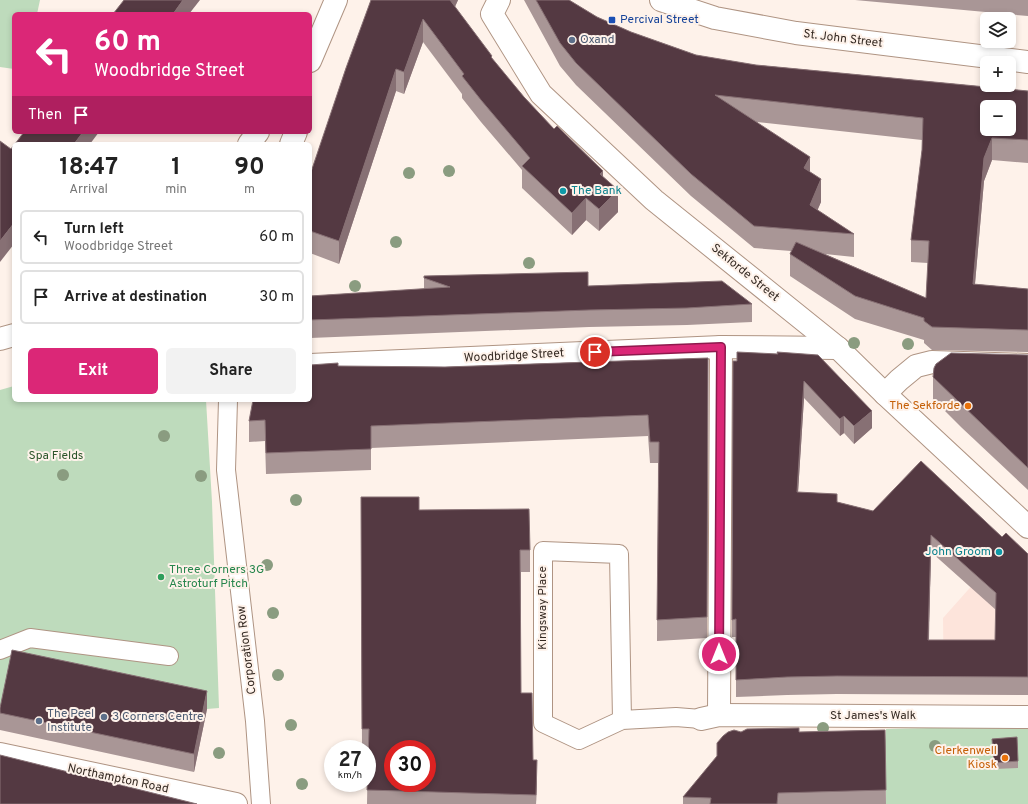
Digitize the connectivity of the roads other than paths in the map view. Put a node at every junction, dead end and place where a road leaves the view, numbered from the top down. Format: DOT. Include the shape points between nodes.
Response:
graph roads {
  1 [pos="336,0"];
  2 [pos="499,0"];
  3 [pos="661,0"];
  4 [pos="312,56"];
  5 [pos="1028,62"];
  6 [pos="12,336"];
  7 [pos="0,339"];
  8 [pos="721,347"];
  9 [pos="838,348"];
  10 [pos="1028,364"];
  11 [pos="312,365"];
  12 [pos="885,394"];
  13 [pos="228,402"];
  14 [pos="1028,527"];
  15 [pos="0,650"];
  16 [pos="169,656"];
  17 [pos="710,717"];
  18 [pos="1028,717"];
  19 [pos="622,720"];
  20 [pos="0,754"];
  21 [pos="236,804"];
  22 [pos="260,804"];
  1 -- 4 [label="street"];
  2 -- 9 [label="street, Sekforde Street" via="492,14 541,94 654,200"];
  3 -- 5 [label="street, St. John Street" via="715,18 796,33"];
  6 -- 7 [label="street"];
  8 -- 9 [label="street, Woodbridge Street"];
  8 -- 11 [label="street, Woodbridge Street"];
  8 -- 17 [label="street"];
  9 -- 12 [label="street, Sekforde Street"];
  10 -- 12 [label="street" via="932,362 916,366"];
  12 -- 14 [label="street, Sekforde Street"];
  13 -- 22 [label="lane, Corporation Row" via="226,470 255,721"];
  15 -- 16 [label="lane" via="30,638"];
  17 -- 18 [label="street, St James's Walk"];
  17 -- 19 [label="lane, Kingsway Place"];
  19 -- 19 [label="lane, Kingsway Place" via="579,740 542,723 543,551 618,554"];
  20 -- 21 [label="street, Northampton Road"];
}
